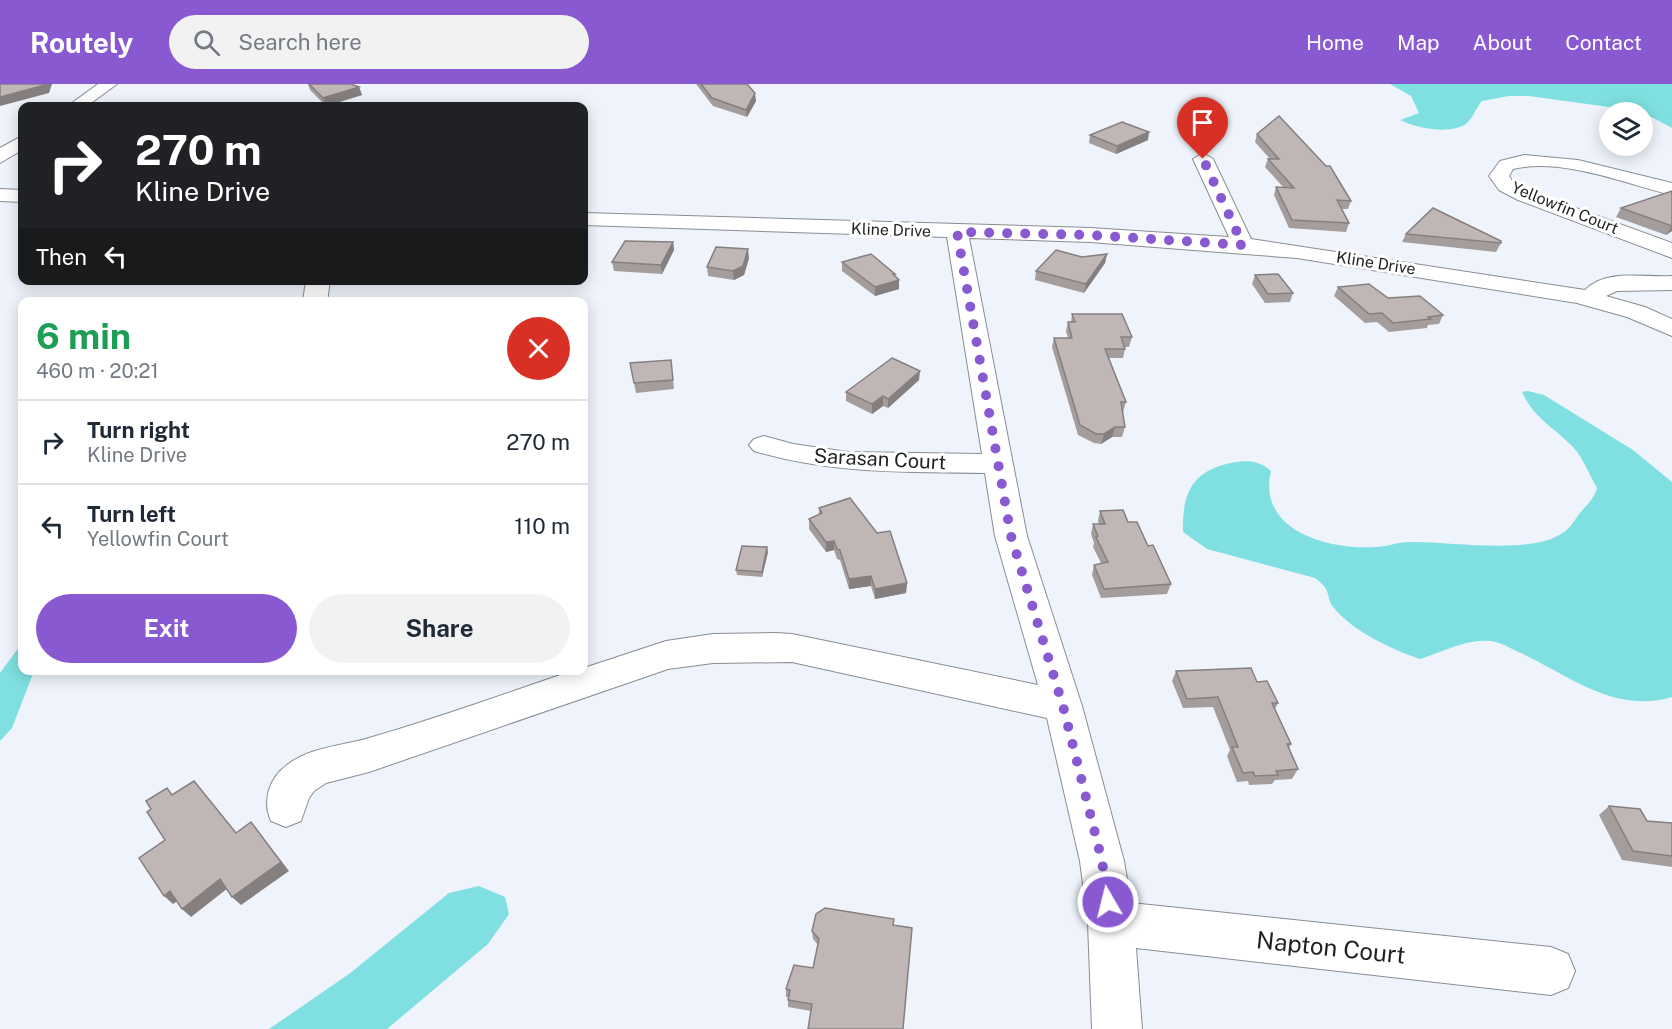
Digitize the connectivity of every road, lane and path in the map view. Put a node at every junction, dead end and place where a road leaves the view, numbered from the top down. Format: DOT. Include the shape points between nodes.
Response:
graph roads {
  1 [pos="109,84"];
  2 [pos="82,102"];
  3 [pos="18,145"];
  4 [pos="0,158"];
  5 [pos="1203,159"];
  6 [pos="1672,189"];
  7 [pos="0,195"];
  8 [pos="18,196"];
  9 [pos="588,219"];
  10 [pos="957,232"];
  11 [pos="1243,245"];
  12 [pos="1672,251"];
  13 [pos="1672,283"];
  14 [pos="1591,298"];
  15 [pos="1672,328"];
  16 [pos="764,445"];
  17 [pos="997,464"];
  18 [pos="1063,706"];
  19 [pos="286,808"];
  20 [pos="1111,923"];
  21 [pos="1551,971"];
  22 [pos="1117,1029"];
  1 -- 2 [label="street"];
  3 -- 4 [label="street"];
  5 -- 11 [label="street"];
  6 -- 12 [label="street, Yellowfin Court" via="1552,161 1511,162 1499,171 1506,186 1526,196"];
  7 -- 8 [label="street"];
  9 -- 10 [label="street, Kline Drive"];
  10 -- 11 [label="street, Kline Drive" via="1090,235"];
  10 -- 17 [label="street"];
  11 -- 14 [label="street, Kline Drive"];
  13 -- 14 [label="street" via="1607,286"];
  14 -- 15 [label="street, Kline Drive"];
  16 -- 17 [label="street, Sarasan Court" via="830,460"];
  17 -- 18 [label="street" via="1011,536"];
  18 -- 19 [label="street" via="792,648 708,647 666,655 369,755 316,768 289,791"];
  18 -- 20 [label="street" via="1102,861"];
  20 -- 21 [label="street, Napton Court"];
  20 -- 22 [label="street"];
}
